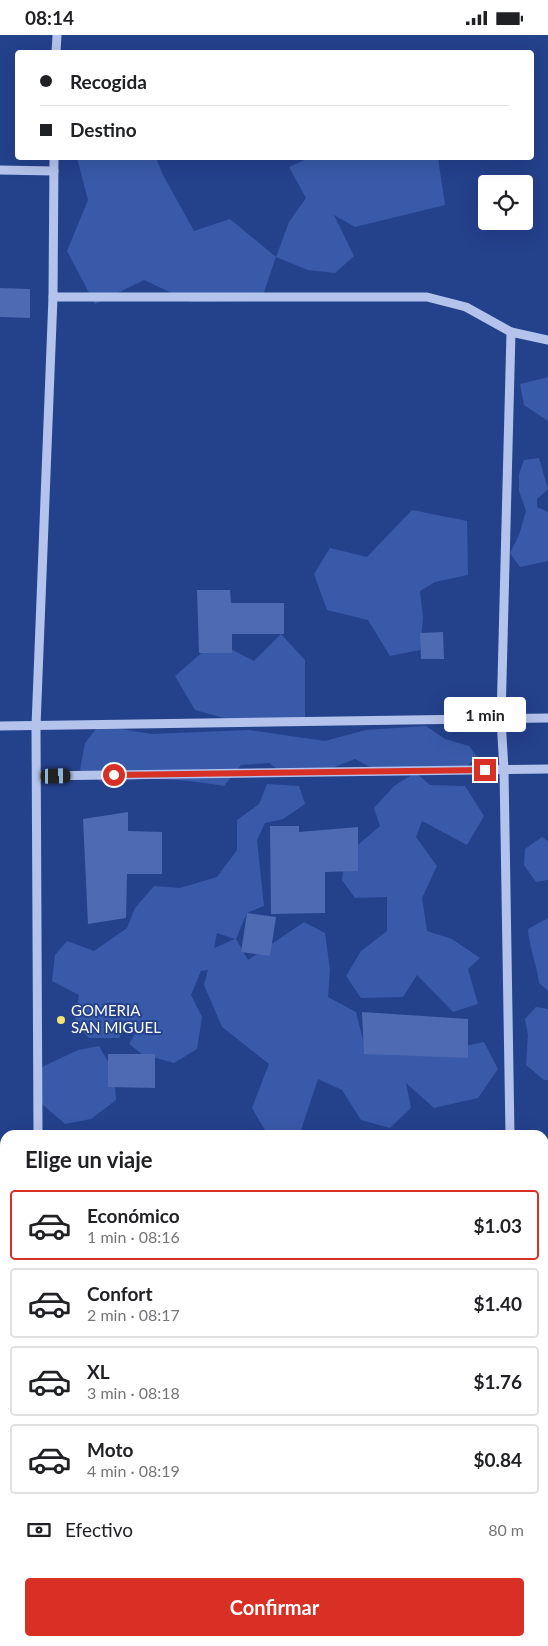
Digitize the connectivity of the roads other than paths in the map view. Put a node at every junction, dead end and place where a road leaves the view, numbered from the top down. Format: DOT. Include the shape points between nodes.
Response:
graph roads {
  1 [pos="56,35"];
  2 [pos="56,50"];
  3 [pos="54,160"];
  4 [pos="0,170"];
  5 [pos="54,171"];
  6 [pos="53,297"];
  7 [pos="511,332"];
  8 [pos="548,340"];
  9 [pos="548,718"];
  10 [pos="501,719"];
  11 [pos="0,726"];
  12 [pos="36,726"];
  13 [pos="548,769"];
  14 [pos="504,770"];
  15 [pos="37,776"];
  16 [pos="38,1130"];
  17 [pos="510,1130"];
  1 -- 2 [label="street"];
  3 -- 5 [label="street"];
  4 -- 5 [label="street"];
  5 -- 6 [label="street"];
  6 -- 7 [label="street" via="427,297 466,307"];
  6 -- 12 [label="street"];
  7 -- 8 [label="street"];
  7 -- 10 [label="street"];
  9 -- 10 [label="street"];
  10 -- 12 [label="street"];
  10 -- 14 [label="street"];
  11 -- 12 [label="street"];
  12 -- 15 [label="street"];
  13 -- 14 [label="street"];
  14 -- 15 [label="street"];
  14 -- 17 [label="street"];
  15 -- 16 [label="street"];
}
